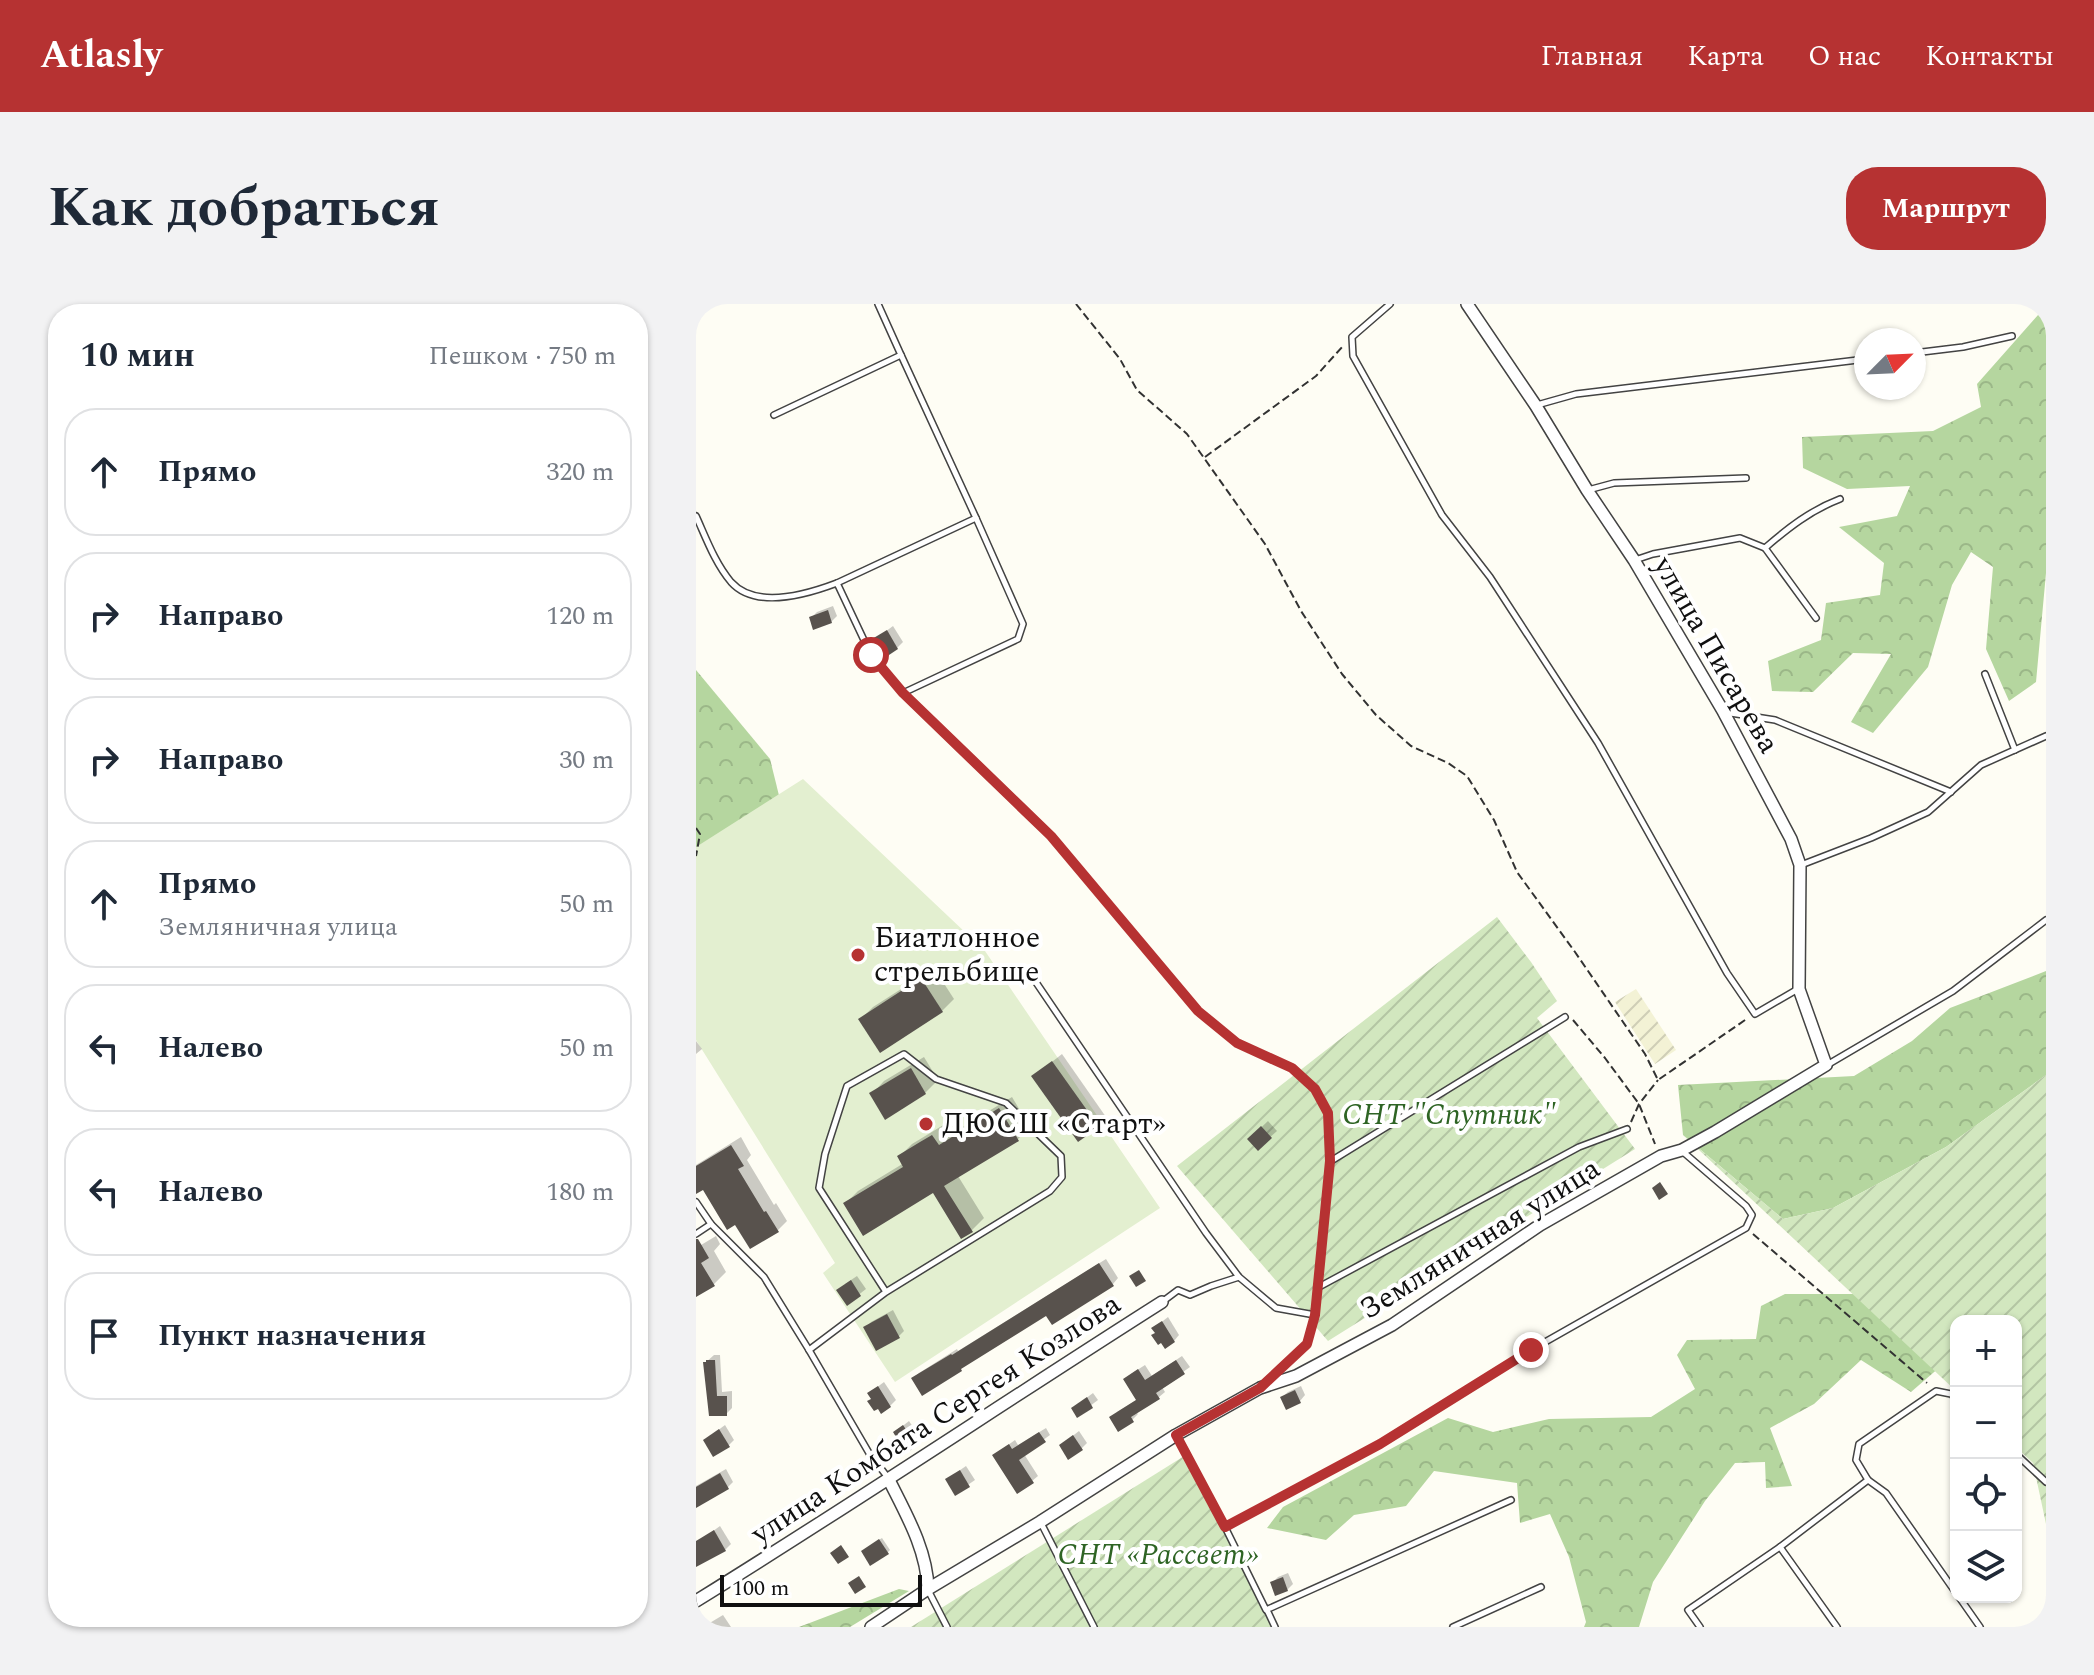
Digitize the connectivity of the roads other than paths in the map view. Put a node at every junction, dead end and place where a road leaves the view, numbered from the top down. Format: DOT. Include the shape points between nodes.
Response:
graph roads {
  1 [pos="878,304"];
  2 [pos="1390,304"];
  3 [pos="1467,304"];
  4 [pos="2012,336"];
  5 [pos="1926,352"];
  6 [pos="901,355"];
  7 [pos="1854,360"];
  8 [pos="1536,406"];
  9 [pos="774,415"];
  10 [pos="1746,478"];
  11 [pos="1587,490"];
  12 [pos="1840,499"];
  13 [pos="696,516"];
  14 [pos="976,518"];
  15 [pos="1765,548"];
  16 [pos="1634,560"];
  17 [pos="837,583"];
  18 [pos="1816,618"];
  19 [pos="1985,674"];
  20 [pos="903,693"];
  21 [pos="1723,711"];
  22 [pos="2046,736"];
  23 [pos="2015,750"];
  24 [pos="1952,792"];
  25 [pos="1800,865"];
  26 [pos="2046,920"];
  27 [pos="1029,972"];
  28 [pos="1799,989"];
  29 [pos="1565,1017"];
  30 [pos="1826,1065"];
  31 [pos="1627,1129"];
  32 [pos="1682,1150"];
  33 [pos="1330,1161"];
  34 [pos="696,1202"];
  35 [pos="711,1224"];
  36 [pos="696,1234"];
  37 [pos="1239,1277"];
  38 [pos="1317,1289"];
  39 [pos="886,1292"];
  40 [pos="1162,1302"];
  41 [pos="1315,1315"];
  42 [pos="809,1350"];
  43 [pos="1260,1388"];
  44 [pos="1950,1394"];
  45 [pos="1176,1435"];
  46 [pos="2021,1459"];
  47 [pos="889,1480"];
  48 [pos="1868,1480"];
  49 [pos="2046,1482"];
  50 [pos="1511,1500"];
  51 [pos="1040,1522"];
  52 [pos="1225,1527"];
  53 [pos="1780,1547"];
  54 [pos="1950,1585"];
  55 [pos="1541,1587"];
  56 [pos="928,1589"];
  57 [pos="696,1601"];
  58 [pos="1963,1603"];
  59 [pos="1266,1610"];
  60 [pos="871,1627"];
  61 [pos="947,1627"];
  62 [pos="1094,1627"];
  63 [pos="1275,1627"];
  64 [pos="1453,1627"];
  65 [pos="1700,1627"];
  66 [pos="1837,1627"];
  67 [pos="1980,1627"];
  1 -- 6 [label="lane"];
  2 -- 28 [label="lane" via="1352,337 1353,356 1442,515 1490,577 1598,743 1755,1014"];
  3 -- 8 [label="street, улица Писарева"];
  4 -- 5 [label="lane"];
  6 -- 9 [label="lane"];
  6 -- 14 [label="lane"];
  7 -- 8 [label="lane" via="1576,394"];
  8 -- 11 [label="street, улица Писарева"];
  10 -- 11 [label="lane" via="1614,483"];
  11 -- 16 [label="street, улица Писарева"];
  12 -- 15 [label="lane"];
  13 -- 17 [label="lane" via="719,563 733,584 747,593 789,597"];
  14 -- 17 [label="lane"];
  14 -- 20 [label="lane" via="1023,624 1018,639"];
  15 -- 16 [label="lane" via="1740,538"];
  15 -- 18 [label="lane"];
  16 -- 21 [label="street, улица Писарева"];
  17 -- 20 [label="lane" via="871,655"];
  19 -- 23 [label="lane"];
  20 -- 33 [label="lane" via="1051,836 1198,1011 1237,1043 1292,1068 1315,1089 1328,1113"];
  21 -- 24 [label="lane" via="1775,720"];
  21 -- 25 [label="street, улица Писарева"];
  22 -- 23 [label="lane"];
  23 -- 24 [label="lane" via="1981,765"];
  24 -- 25 [label="lane" via="1928,812"];
  25 -- 28 [label="street, улица Писарева"];
  26 -- 30 [label="lane" via="1953,991"];
  27 -- 37 [label="lane"];
  28 -- 30 [label="street, улица Писарева"];
  29 -- 33 [label="lane"];
  30 -- 32 [label="street, Земляничная улица"];
  31 -- 38 [label="lane" via="1579,1147"];
  32 -- 43 [label="street, Земляничная улица" via="1661,1156 1540,1225 1392,1325 1296,1376"];
  32 -- 52 [label="lane" via="1746,1206 1752,1215 1746,1228 1531,1350 1380,1444"];
  33 -- 38 [label="lane"];
  34 -- 35 [label="lane"];
  35 -- 36 [label="lane"];
  35 -- 42 [label="lane" via="764,1277"];
  37 -- 40 [label="lane" via="1190,1295 1178,1290"];
  37 -- 41 [label="lane" via="1276,1308"];
  38 -- 41 [label="lane"];
  39 -- 39 [label="lane" via="819,1188 847,1086 904,1054 936,1079 1006,1103 1061,1156 1062,1177 1050,1191"];
  39 -- 42 [label="lane"];
  40 -- 47 [label="street, улица Комбата Сергея Козлова"];
  41 -- 43 [label="lane" via="1307,1344"];
  42 -- 47 [label="lane"];
  43 -- 45 [label="street, Земляничная улица"];
  44 -- 48 [label="lane" via="1936,1391 1859,1444 1856,1460"];
  45 -- 51 [label="street, Земляничная улица"];
  45 -- 52 [label="lane"];
  46 -- 49 [label="lane"];
  47 -- 56 [label="street" via="912,1526"];
  47 -- 57 [label="street, улица Комбата Сергея Козлова"];
  48 -- 53 [label="lane"];
  48 -- 54 [label="lane" via="1886,1493"];
  50 -- 59 [label="lane"];
  51 -- 56 [label="street, Земляничная улица"];
  51 -- 62 [label="lane"];
  52 -- 59 [label="lane"];
  53 -- 65 [label="lane" via="1688,1610"];
  53 -- 66 [label="lane"];
  55 -- 64 [label="lane"];
  56 -- 60 [label="street, Земляничная улица"];
  56 -- 61 [label="lane"];
  58 -- 67 [label="lane"];
  59 -- 63 [label="lane"];
}
